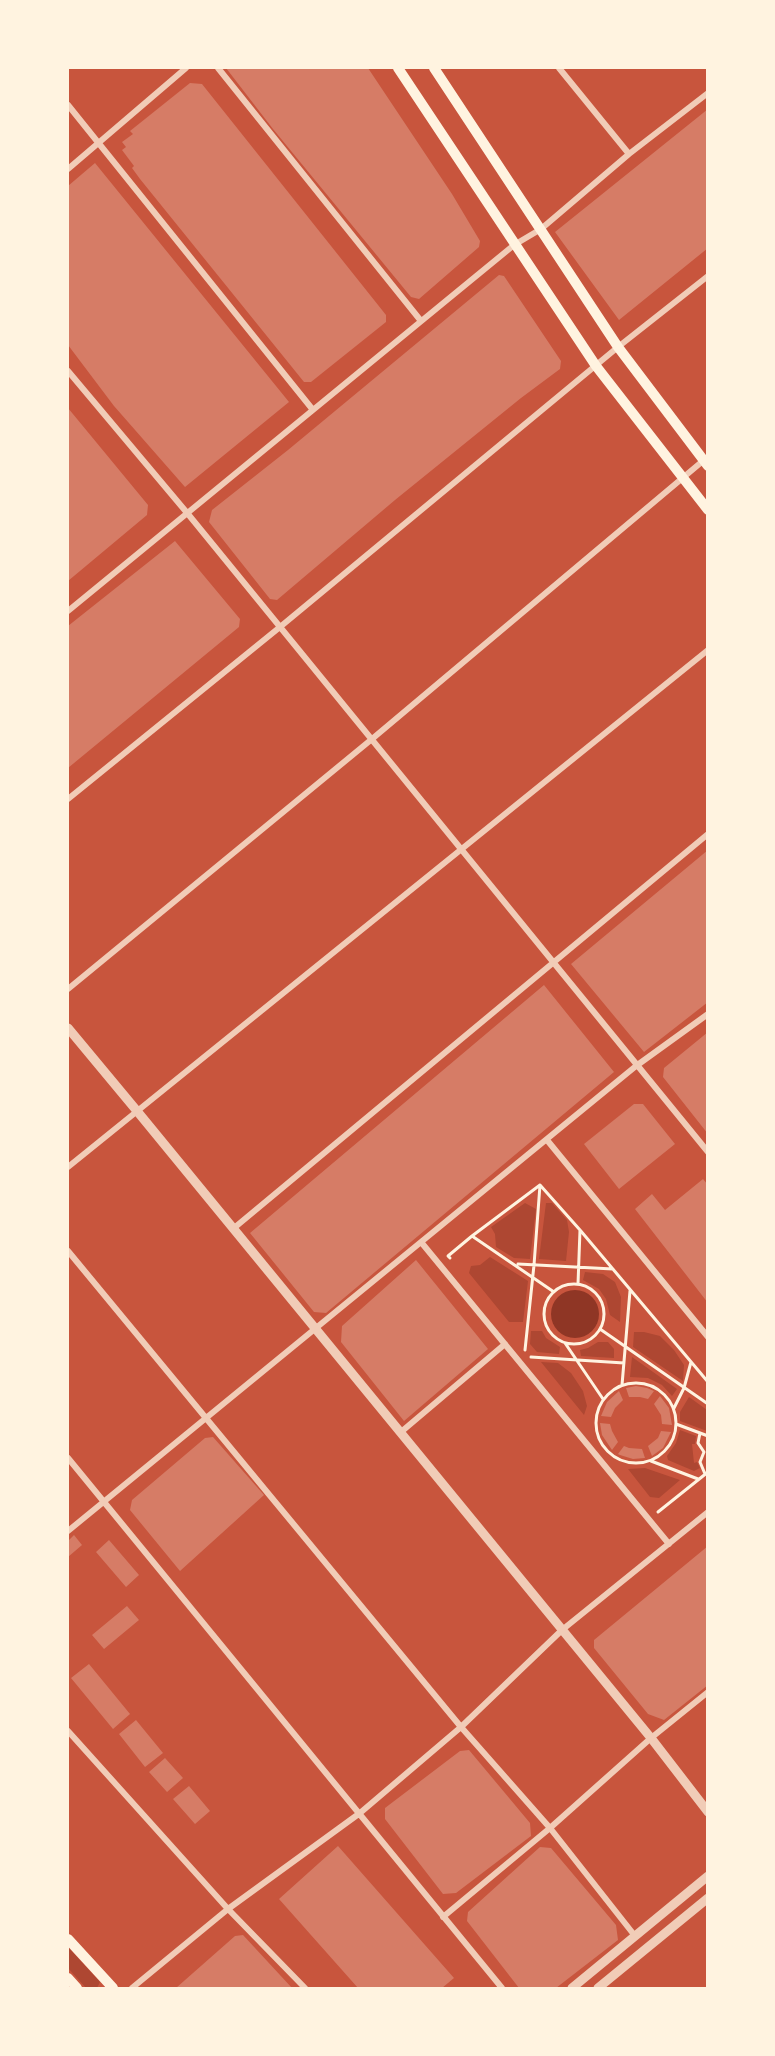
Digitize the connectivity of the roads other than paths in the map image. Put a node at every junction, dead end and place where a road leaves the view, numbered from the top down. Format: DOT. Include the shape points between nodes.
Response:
graph roads {
  1 [pos="186,68"];
  2 [pos="218,68"];
  3 [pos="398,68"];
  4 [pos="434,68"];
  5 [pos="559,68"];
  6 [pos="708,93"];
  7 [pos="68,105"];
  8 [pos="98,142"];
  9 [pos="630,154"];
  10 [pos="68,169"];
  11 [pos="541,229"];
  12 [pos="514,245"];
  13 [pos="708,276"];
  14 [pos="421,321"];
  15 [pos="618,347"];
  16 [pos="596,366"];
  17 [pos="68,374"];
  18 [pos="313,410"];
  19 [pos="706,462"];
  20 [pos="682,478"];
  21 [pos="708,510"];
  22 [pos="188,514"];
  23 [pos="68,611"];
  24 [pos="280,627"];
  25 [pos="708,650"];
  26 [pos="372,739"];
  27 [pos="68,799"];
  28 [pos="708,834"];
  29 [pos="461,849"];
  30 [pos="552,961"];
  31 [pos="68,988"];
  32 [pos="708,1014"];
  33 [pos="68,1028"];
  34 [pos="636,1066"];
  35 [pos="137,1111"];
  36 [pos="547,1140"];
  37 [pos="708,1152"];
  38 [pos="68,1167"];
  39 [pos="234,1228"];
  40 [pos="421,1242"];
  41 [pos="68,1251"];
  42 [pos="316,1328"];
  43 [pos="708,1337"];
  44 [pos="505,1344"];
  45 [pos="205,1418"];
  46 [pos="400,1432"];
  47 [pos="68,1458"];
  48 [pos="103,1502"];
  49 [pos="708,1512"];
  50 [pos="68,1531"];
  51 [pos="669,1544"];
  52 [pos="562,1630"];
  53 [pos="708,1692"];
  54 [pos="461,1727"];
  55 [pos="68,1731"];
  56 [pos="651,1738"];
  57 [pos="708,1812"];
  58 [pos="360,1813"];
  59 [pos="550,1828"];
  60 [pos="708,1876"];
  61 [pos="708,1898"];
  62 [pos="228,1909"];
  63 [pos="443,1917"];
  64 [pos="635,1936"];
  65 [pos="68,1939"];
  66 [pos="68,1978"];
  67 [pos="77,1989"];
  68 [pos="112,1989"];
  69 [pos="132,1989"];
  70 [pos="305,1989"];
  71 [pos="502,1989"];
  72 [pos="572,1989"];
  73 [pos="598,1989"];
  1 -- 8 [label="street"];
  2 -- 14 [label="street"];
  3 -- 12 [label="main road"];
  4 -- 11 [label="main road"];
  5 -- 9 [label="street"];
  6 -- 9 [label="street"];
  7 -- 8 [label="street"];
  8 -- 10 [label="street"];
  8 -- 18 [label="street"];
  9 -- 11 [label="street"];
  11 -- 12 [label="street"];
  11 -- 15 [label="main road"];
  12 -- 14 [label="street"];
  12 -- 16 [label="main road"];
  13 -- 15 [label="street"];
  14 -- 18 [label="street"];
  15 -- 16 [label="street"];
  15 -- 19 [label="main road"];
  16 -- 20 [label="main road"];
  16 -- 24 [label="street"];
  17 -- 22 [label="street"];
  18 -- 22 [label="street"];
  19 -- 20 [label="street"];
  20 -- 21 [label="main road"];
  20 -- 26 [label="street"];
  22 -- 23 [label="street"];
  22 -- 24 [label="street"];
  24 -- 26 [label="street"];
  24 -- 27 [label="street"];
  25 -- 29 [label="street"];
  26 -- 29 [label="street"];
  26 -- 31 [label="street"];
  28 -- 30 [label="street"];
  29 -- 30 [label="street"];
  29 -- 35 [label="street"];
  30 -- 34 [label="street"];
  30 -- 39 [label="street"];
  32 -- 34 [label="street"];
  33 -- 35 [label="street"];
  34 -- 36 [label="street"];
  34 -- 37 [label="street"];
  35 -- 38 [label="street"];
  35 -- 39 [label="street"];
  36 -- 40 [label="street"];
  36 -- 43 [label="street"];
  39 -- 42 [label="street"];
  40 -- 42 [label="street"];
  40 -- 44 [label="street"];
  41 -- 45 [label="street"];
  42 -- 45 [label="street"];
  42 -- 46 [label="street"];
  44 -- 46 [label="street"];
  44 -- 51 [label="street"];
  45 -- 48 [label="street"];
  45 -- 54 [label="street"];
  46 -- 52 [label="street"];
  47 -- 48 [label="street"];
  48 -- 50 [label="street"];
  48 -- 58 [label="street"];
  49 -- 51 [label="street"];
  51 -- 52 [label="street"];
  52 -- 54 [label="street"];
  52 -- 56 [label="street"];
  53 -- 56 [label="street"];
  54 -- 58 [label="street"];
  54 -- 59 [label="street"];
  55 -- 62 [label="street"];
  56 -- 57 [label="street"];
  56 -- 59 [label="street"];
  58 -- 62 [label="street"];
  58 -- 63 [label="street"];
  59 -- 63 [label="street"];
  59 -- 64 [label="street"];
  60 -- 64 [label="street"];
  61 -- 73 [label="street"];
  62 -- 69 [label="street"];
  62 -- 70 [label="street"];
  63 -- 71 [label="street"];
  64 -- 72 [label="street"];
  65 -- 68 [label="main road"];
  66 -- 67 [label="main road"];
}
